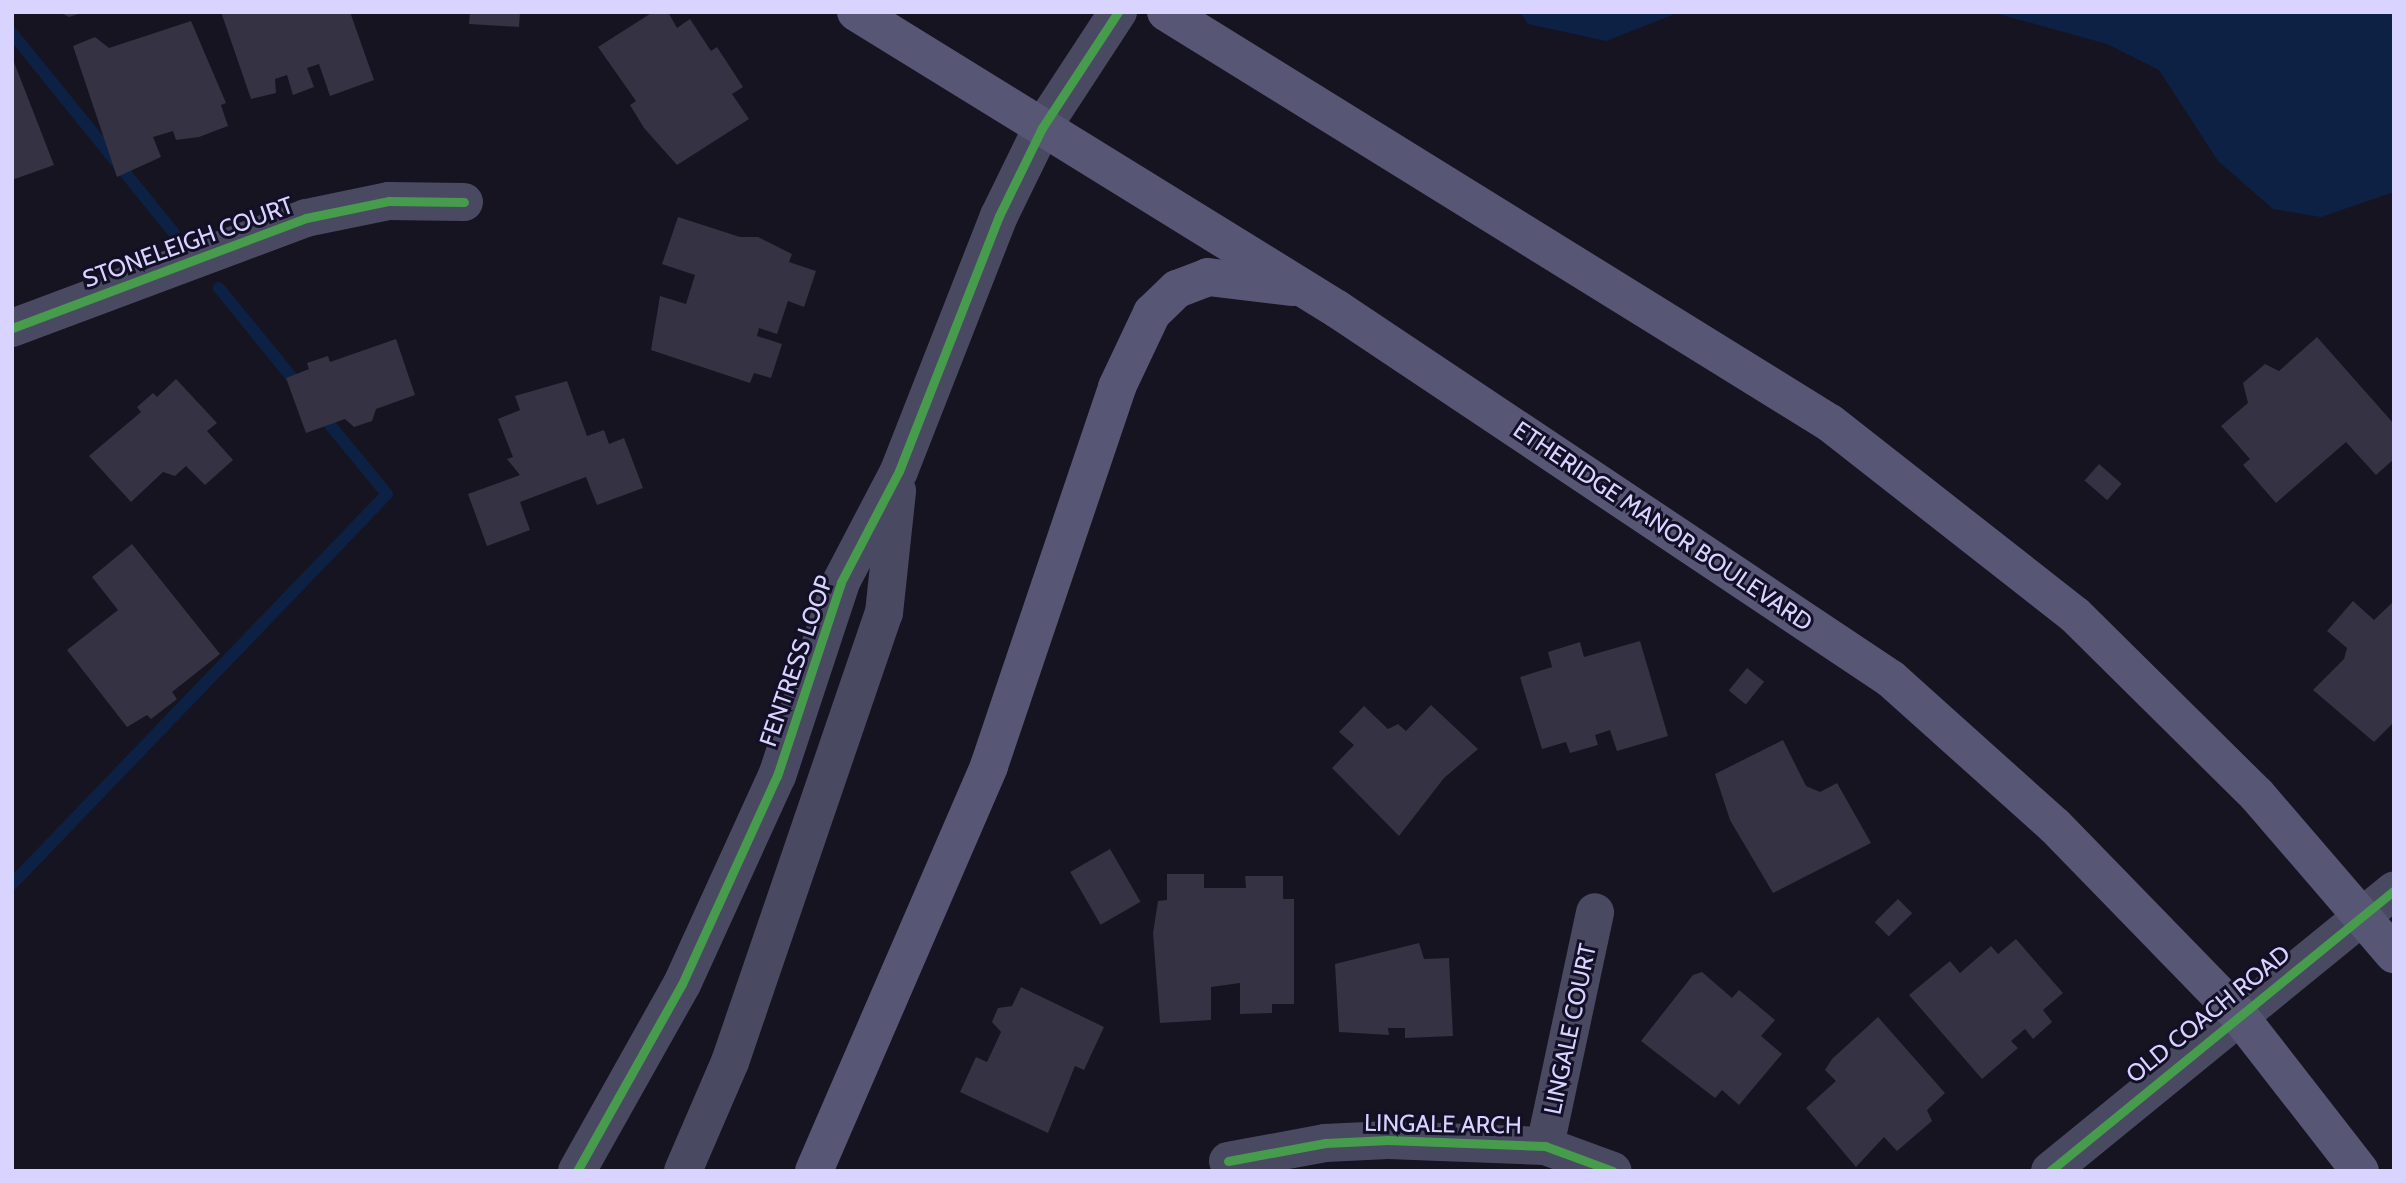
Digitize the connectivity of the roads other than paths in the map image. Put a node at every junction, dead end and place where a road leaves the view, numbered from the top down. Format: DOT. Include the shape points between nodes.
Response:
graph roads {
  1 [pos="856,12"];
  2 [pos="1118,12"];
  3 [pos="1166,12"];
  4 [pos="1042,128"];
  5 [pos="464,202"];
  6 [pos="1303,288"];
  7 [pos="12,328"];
  8 [pos="899,471"];
  9 [pos="2394,890"];
  10 [pos="1595,912"];
  11 [pos="2362,915"];
  12 [pos="2394,954"];
  13 [pos="2236,1013"];
  14 [pos="1545,1146"];
  15 [pos="1228,1161"];
  16 [pos="578,1171"];
  17 [pos="683,1171"];
  18 [pos="814,1171"];
  19 [pos="1613,1171"];
  20 [pos="2050,1171"];
  21 [pos="2360,1171"];
  1 -- 4 [label="main road, ETHERIDGE MANOR BOULEVARD"];
  2 -- 4 [label="street, FENTRESS LOOP"];
  3 -- 11 [label="main road" via="1830,424 2075,615 2257,795"];
  4 -- 6 [label="main road, ETHERIDGE MANOR BOULEVARD"];
  4 -- 8 [label="street, FENTRESS LOOP" via="999,216"];
  5 -- 7 [label="street, STONELEIGH COURT" via="389,201 306,218"];
  6 -- 13 [label="main road, ETHERIDGE MANOR BOULEVARD" via="1891,679 2055,826"];
  6 -- 18 [label="main road" via="1208,277 1177,289 1152,313 1117,387 989,766"];
  8 -- 16 [label="street, FENTRESS LOOP" via="841,582 777,776 681,984"];
  8 -- 17 [label="street, FENTRESS LOOP" via="884,613 730,1062"];
  9 -- 11 [label="street, OLD COACH ROAD"];
  10 -- 14 [label="street, LINGALE COURT"];
  11 -- 12 [label="main road"];
  11 -- 13 [label="street, OLD COACH ROAD"];
  13 -- 20 [label="street, OLD COACH ROAD"];
  13 -- 21 [label="main road, ETHERIDGE MANOR BOULEVARD"];
  14 -- 15 [label="street, LINGALE ARCH" via="1388,1140 1325,1143"];
  14 -- 19 [label="street, LINGALE ARCH"];
}
